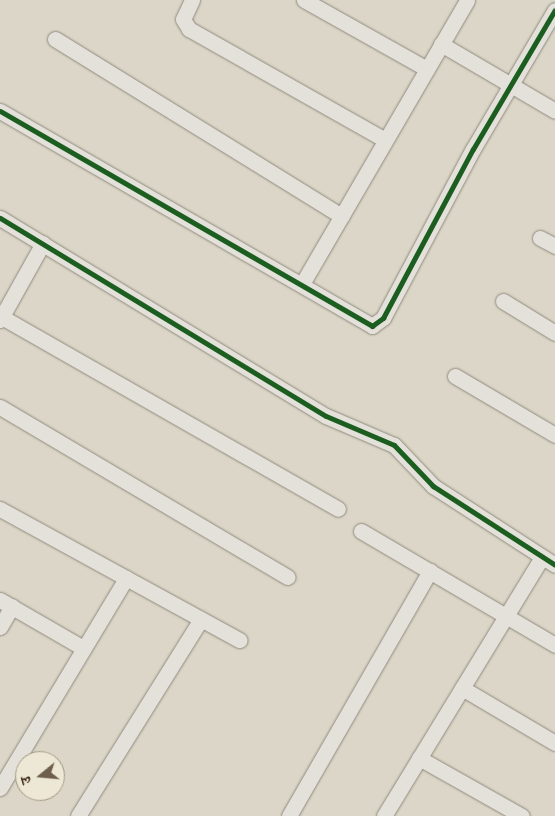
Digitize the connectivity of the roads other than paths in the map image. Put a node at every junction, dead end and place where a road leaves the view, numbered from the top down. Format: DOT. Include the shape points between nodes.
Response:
graph roads {
  1 [pos="192,0"];
  2 [pos="304,0"];
  3 [pos="467,0"];
  4 [pos="555,10"];
  5 [pos="55,39"];
  6 [pos="441,44"];
  7 [pos="426,69"];
  8 [pos="510,85"];
  9 [pos="0,111"];
  10 [pos="555,111"];
  11 [pos="385,140"];
  12 [pos="342,216"];
  13 [pos="0,218"];
  14 [pos="540,238"];
  15 [pos="43,243"];
  16 [pos="555,246"];
  17 [pos="302,284"];
  18 [pos="503,301"];
  19 [pos="1,317"];
  20 [pos="555,333"];
  21 [pos="455,376"];
  22 [pos="0,407"];
  23 [pos="555,435"];
  24 [pos="338,508"];
  25 [pos="0,509"];
  26 [pos="361,531"];
  27 [pos="549,561"];
  28 [pos="430,572"];
  29 [pos="287,576"];
  30 [pos="126,578"];
  31 [pos="6,603"];
  32 [pos="506,616"];
  33 [pos="201,619"];
  34 [pos="0,627"];
  35 [pos="239,640"];
  36 [pos="555,645"];
  37 [pos="83,648"];
  38 [pos="462,688"];
  39 [pos="555,743"];
  40 [pos="419,758"];
  41 [pos="0,788"];
  42 [pos="78,816"];
  43 [pos="289,816"];
  44 [pos="384,816"];
  45 [pos="522,816"];
  1 -- 11 [label="street" via="183,19 189,29"];
  2 -- 7 [label="street"];
  3 -- 6 [label="street"];
  4 -- 8 [label="street"];
  5 -- 12 [label="street"];
  6 -- 7 [label="street"];
  6 -- 8 [label="street"];
  7 -- 11 [label="street"];
  8 -- 10 [label="street"];
  8 -- 17 [label="street" via="378,324 365,324"];
  9 -- 17 [label="street"];
  11 -- 12 [label="street"];
  12 -- 17 [label="street"];
  13 -- 15 [label="street"];
  14 -- 16 [label="street"];
  15 -- 19 [label="street"];
  15 -- 27 [label="street" via="326,416 388,442 433,486"];
  18 -- 20 [label="street"];
  19 -- 24 [label="street"];
  21 -- 23 [label="street"];
  22 -- 29 [label="street"];
  25 -- 30 [label="street"];
  26 -- 28 [label="street"];
  27 -- 32 [label="street"];
  28 -- 32 [label="street"];
  28 -- 43 [label="street"];
  30 -- 33 [label="street"];
  30 -- 37 [label="street"];
  31 -- 34 [label="street"];
  31 -- 37 [label="street"];
  32 -- 36 [label="street"];
  32 -- 38 [label="street"];
  33 -- 35 [label="street"];
  33 -- 42 [label="street"];
  37 -- 41 [label="street"];
  38 -- 39 [label="street"];
  38 -- 40 [label="street"];
  40 -- 44 [label="street"];
  40 -- 45 [label="street"];
}
